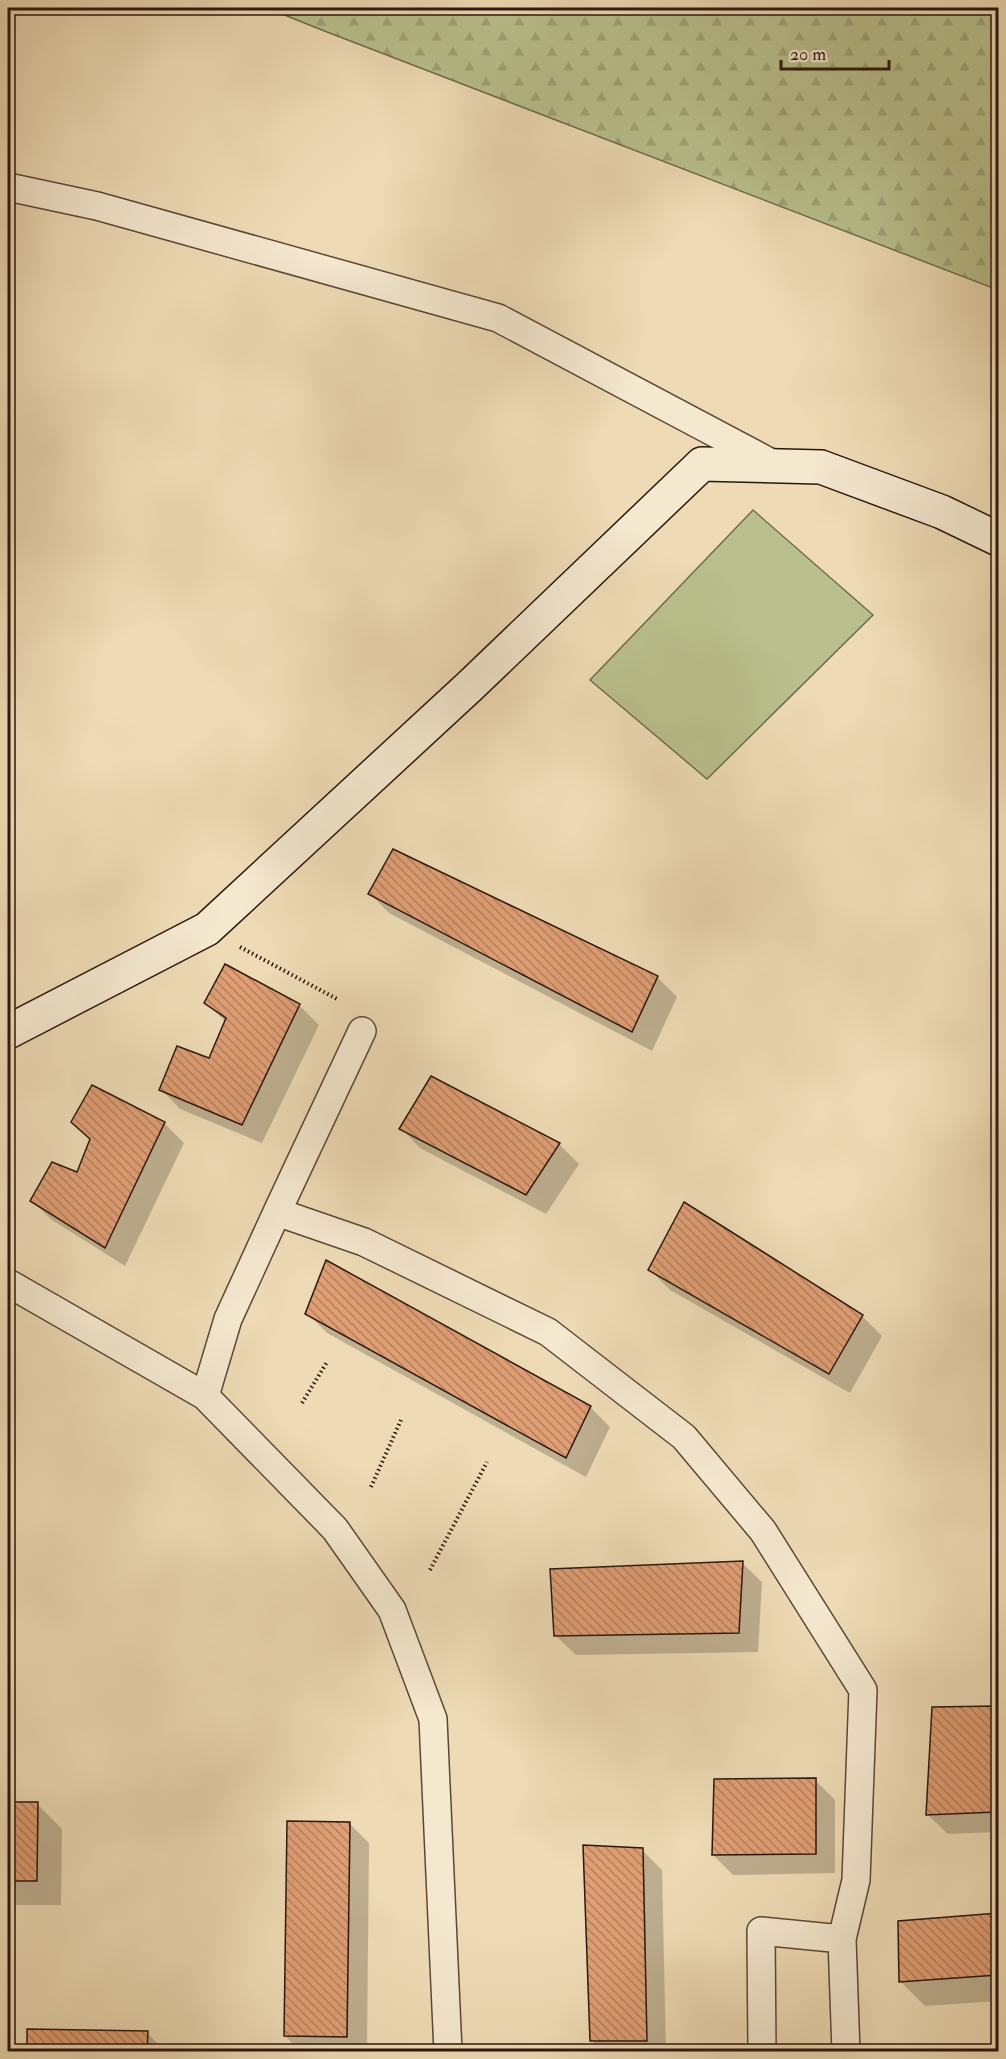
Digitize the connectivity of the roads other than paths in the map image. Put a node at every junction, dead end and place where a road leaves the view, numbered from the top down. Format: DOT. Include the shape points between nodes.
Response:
graph roads {
  1 [pos="8,187"];
  2 [pos="778,466"];
  3 [pos="999,539"];
  4 [pos="362,1031"];
  5 [pos="8,1032"];
  6 [pos="277,1212"];
  7 [pos="8,1283"];
  8 [pos="205,1396"];
  9 [pos="842,1939"];
  10 [pos="448,2052"];
  11 [pos="762,2052"];
  12 [pos="846,2052"];
  1 -- 2 [label="street" via="97,206 498,318"];
  2 -- 3 [label="main road" via="821,467 942,512"];
  2 -- 5 [label="main road" via="702,464 207,929"];
  4 -- 6 [label="street"];
  6 -- 8 [label="street" via="228,1319"];
  6 -- 9 [label="street" via="364,1242 548,1332 684,1437 763,1532 863,1690 856,1880"];
  7 -- 8 [label="street"];
  8 -- 10 [label="street" via="335,1528 392,1610 433,1719"];
  9 -- 11 [label="street" via="761,1931"];
  9 -- 12 [label="street"];
}
